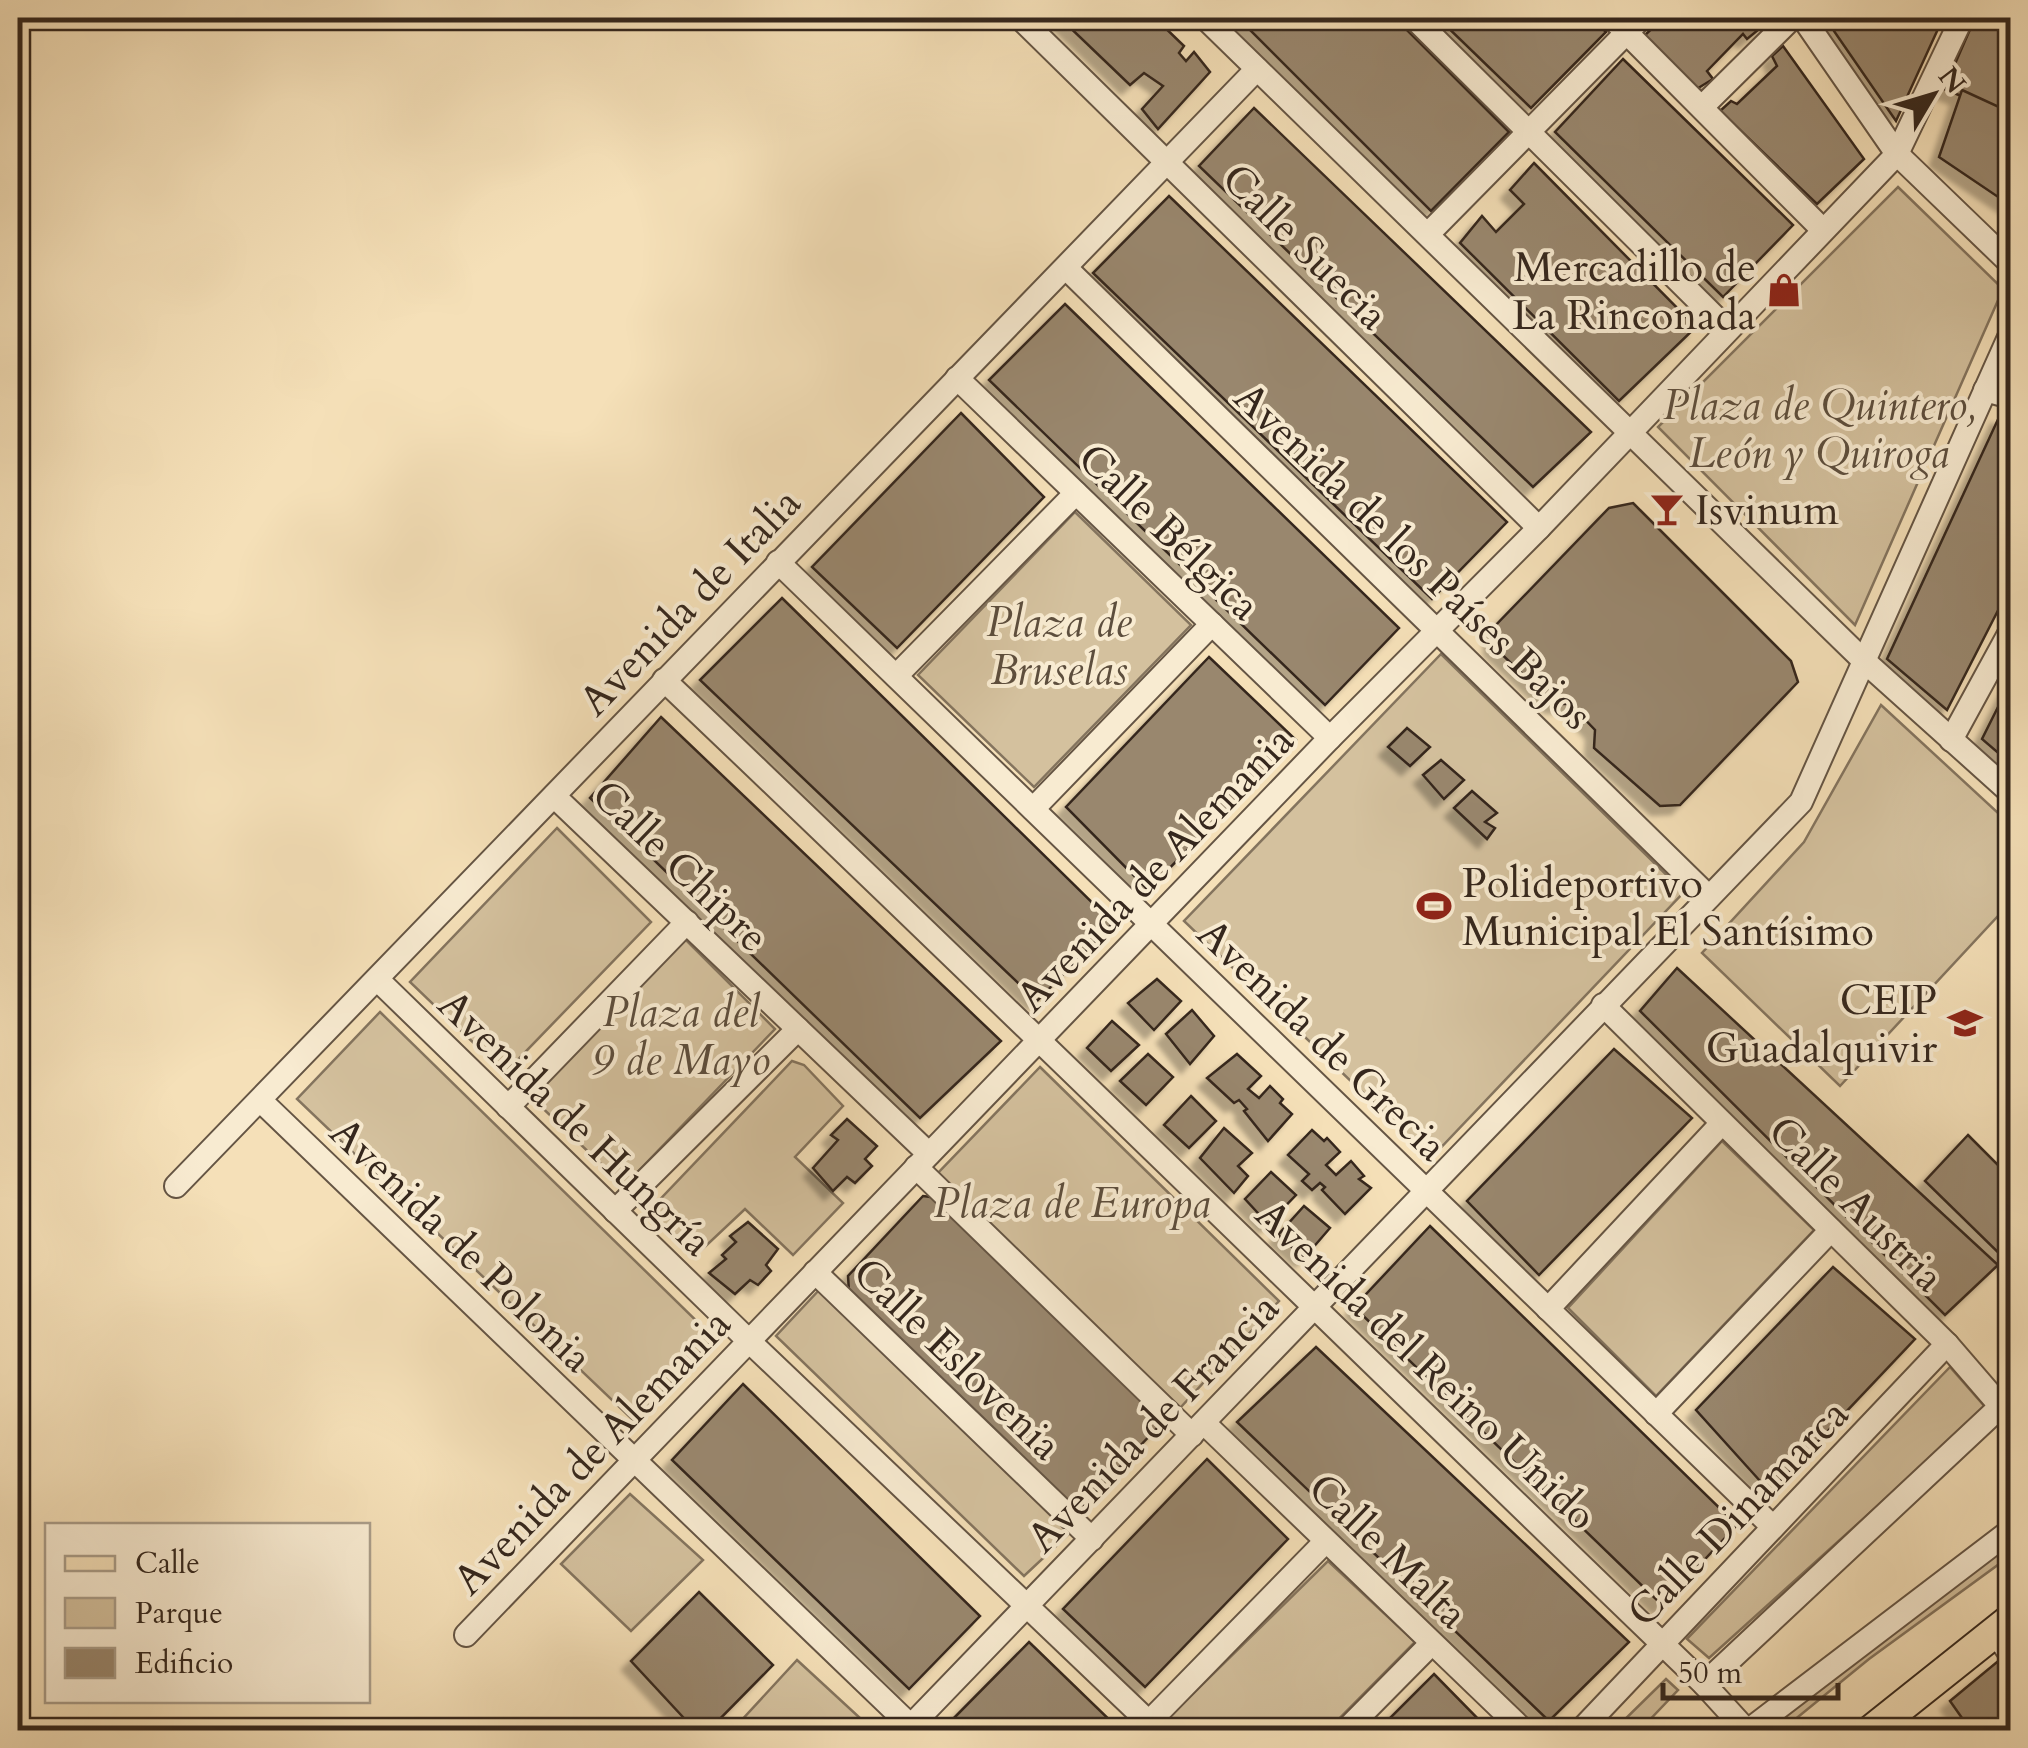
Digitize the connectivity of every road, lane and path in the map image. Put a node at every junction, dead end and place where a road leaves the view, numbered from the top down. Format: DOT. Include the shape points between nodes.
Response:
graph roads {
  1 [pos="1020,18"];
  2 [pos="1205,18"];
  3 [pos="1414,18"];
  4 [pos="1792,18"];
  5 [pos="1803,18"];
  6 [pos="1962,18"];
  7 [pos="1626,22"];
  8 [pos="1257,69"];
  9 [pos="1702,108"];
  10 [pos="1530,130"];
  11 [pos="1897,154"];
  12 [pos="1168,162"];
  13 [pos="1823,230"];
  14 [pos="1428,234"];
  15 [pos="2010,263"];
  16 [pos="1066,268"];
  17 [pos="1727,328"];
  18 [pos="2010,335"];
  19 [pos="957,378"];
  20 [pos="1986,390"];
  21 [pos="2010,397"];
  22 [pos="1631,431"];
  23 [pos="1076,492"];
  24 [pos="1539,528"];
  25 [pos="778,562"];
  26 [pos="1212,624"];
  27 [pos="1437,630"];
  28 [pos="2010,632"];
  29 [pos="1863,660"];
  30 [pos="896,676"];
  31 [pos="664,680"];
  32 [pos="1330,738"];
  33 [pos="1952,740"];
  34 [pos="2010,792"];
  35 [pos="554,796"];
  36 [pos="1033,810"];
  37 [pos="1709,898"];
  38 [pos="686,922"];
  39 [pos="1151,924"];
  40 [pos="378,980"];
  41 [pos="1603,1005"];
  42 [pos="798,1030"];
  43 [pos="1042,1040"];
  44 [pos="260,1101"];
  45 [pos="508,1107"];
  46 [pos="1722,1122"];
  47 [pos="922,1160"];
  48 [pos="176,1186"];
  49 [pos="1427,1192"];
  50 [pos="615,1212"];
  51 [pos="1831,1230"];
  52 [pos="816,1272"];
  53 [pos="1314,1308"];
  54 [pos="1548,1309"];
  55 [pos="749,1342"];
  56 [pos="1948,1344"];
  57 [pos="2006,1412"];
  58 [pos="1656,1414"];
  59 [pos="1198,1429"];
  60 [pos="634,1462"];
  61 [pos="1773,1528"];
  62 [pos="2010,1531"];
  63 [pos="1092,1539"];
  64 [pos="1326,1541"];
  65 [pos="1027,1606"];
  66 [pos="466,1635"];
  67 [pos="2005,1635"];
  68 [pos="1432,1643"];
  69 [pos="1663,1644"];
  70 [pos="1704,1684"];
  71 [pos="1153,1726"];
  72 [pos="911,1729"];
  73 [pos="1346,1730"];
  74 [pos="1523,1730"];
  75 [pos="1581,1730"];
  76 [pos="1748,1730"];
  77 [pos="1872,1730"];
  1 -- 12 [label="street, Calle Suecia"];
  2 -- 8 [label="street"];
  3 -- 10 [label="street"];
  4 -- 9 [label="street"];
  5 -- 11 [label="street"];
  6 -- 11 [label="street, Avenida de Alemania"];
  7 -- 9 [label="street"];
  7 -- 10 [label="street"];
  8 -- 12 [label="street, Avenida de Italia"];
  8 -- 14 [label="street"];
  9 -- 13 [label="street"];
  10 -- 14 [label="street"];
  10 -- 17 [label="street"];
  11 -- 13 [label="street, Avenida de Alemania"];
  11 -- 15 [label="street"];
  12 -- 16 [label="street, Avenida de Italia"];
  12 -- 24 [label="street, Calle Suecia"];
  13 -- 17 [label="street, Avenida de Alemania"];
  14 -- 22 [label="street"];
  16 -- 19 [label="street, Avenida de Italia"];
  16 -- 27 [label="street, Avenida de los Países Bajos"];
  17 -- 22 [label="street, Avenida de Alemania"];
  18 -- 20 [label="street, Avenida de Francia"];
  19 -- 23 [label="street, Calle Bélgica"];
  19 -- 25 [label="street, Avenida de Italia"];
  20 -- 21 [label="street"];
  20 -- 29 [label="street, Avenida de Francia"];
  22 -- 24 [label="street, Avenida de Alemania"];
  22 -- 29 [label="street"];
  23 -- 26 [label="street, Calle Bélgica"];
  23 -- 30 [label="street"];
  24 -- 27 [label="street, Avenida de Alemania"];
  25 -- 30 [label="street, Avenida de Grecia"];
  25 -- 31 [label="street, Avenida de Italia"];
  26 -- 32 [label="street, Calle Bélgica"];
  26 -- 36 [label="street"];
  27 -- 32 [label="street, Avenida de Alemania"];
  27 -- 37 [label="street, Avenida de los Países Bajos"];
  28 -- 33 [label="street"];
  29 -- 33 [label="street"];
  29 -- 37 [label="street, Avenida de Francia" via="1801,802"];
  30 -- 36 [label="street, Avenida de Grecia"];
  31 -- 35 [label="street, Avenida de Italia"];
  31 -- 43 [label="street, Avenida del Reino Unido"];
  32 -- 39 [label="street, Avenida de Alemania"];
  33 -- 34 [label="street"];
  35 -- 38 [label="street, Calle Chipre"];
  35 -- 40 [label="street, Avenida de Italia"];
  36 -- 39 [label="street, Avenida de Grecia"];
  37 -- 41 [label="street, Avenida de Francia"];
  38 -- 42 [label="street, Calle Chipre"];
  38 -- 45 [label="street"];
  39 -- 43 [label="street, Avenida de Alemania"];
  39 -- 49 [label="street, Avenida de Grecia"];
  40 -- 44 [label="street, Avenida de Italia"];
  40 -- 45 [label="street, Avenida de Hungría"];
  41 -- 46 [label="street, Calle Austria"];
  41 -- 49 [label="street, Avenida de Francia"];
  42 -- 47 [label="street, Calle Chipre"];
  42 -- 50 [label="street"];
  43 -- 47 [label="street, Avenida de Alemania"];
  43 -- 53 [label="street, Avenida del Reino Unido"];
  44 -- 48 [label="street, Avenida de Italia"];
  44 -- 60 [label="street, Avenida de Polonia"];
  45 -- 50 [label="street, Avenida de Hungría"];
  46 -- 51 [label="street, Calle Austria"];
  46 -- 54 [label="street"];
  47 -- 52 [label="street, Avenida de Alemania"];
  47 -- 59 [label="street, Calle Malta"];
  49 -- 53 [label="street, Avenida de Francia"];
  49 -- 54 [label="street, Avenida de Grecia"];
  50 -- 55 [label="street, Avenida de Hungría"];
  51 -- 56 [label="street, Calle Austria"];
  51 -- 58 [label="street"];
  52 -- 55 [label="street, Avenida de Alemania"];
  52 -- 63 [label="street, Calle Eslovenia"];
  53 -- 59 [label="street, Avenida de Francia"];
  53 -- 69 [label="street, Avenida del Reino Unido"];
  54 -- 58 [label="street, Avenida de Grecia"];
  55 -- 60 [label="street, Avenida de Alemania"];
  55 -- 65 [label="street, Avenida de Hungría"];
  56 -- 57 [label="street, Calle Austria"];
  56 -- 61 [label="street, Calle Dinamarca"];
  57 -- 70 [label="street"];
  58 -- 61 [label="street, Avenida de Grecia"];
  59 -- 63 [label="street, Avenida de Francia"];
  59 -- 64 [label="street, Calle Malta"];
  60 -- 66 [label="street, Avenida de Alemania"];
  60 -- 72 [label="street, Avenida de Polonia"];
  61 -- 69 [label="street, Calle Dinamarca"];
  62 -- 76 [label="street"];
  63 -- 65 [label="street, Avenida de Francia"];
  64 -- 68 [label="street, Calle Malta"];
  64 -- 71 [label="street"];
  65 -- 71 [label="street, Avenida de Hungría"];
  65 -- 72 [label="street, Avenida de Francia"];
  67 -- 77 [label="main road"];
  68 -- 73 [label="street"];
  68 -- 74 [label="street, Calle Malta"];
  69 -- 70 [label="street, Avenida del Reino Unido"];
  69 -- 75 [label="street, Calle Dinamarca"];
  70 -- 76 [label="street, Avenida del Reino Unido"];
}
